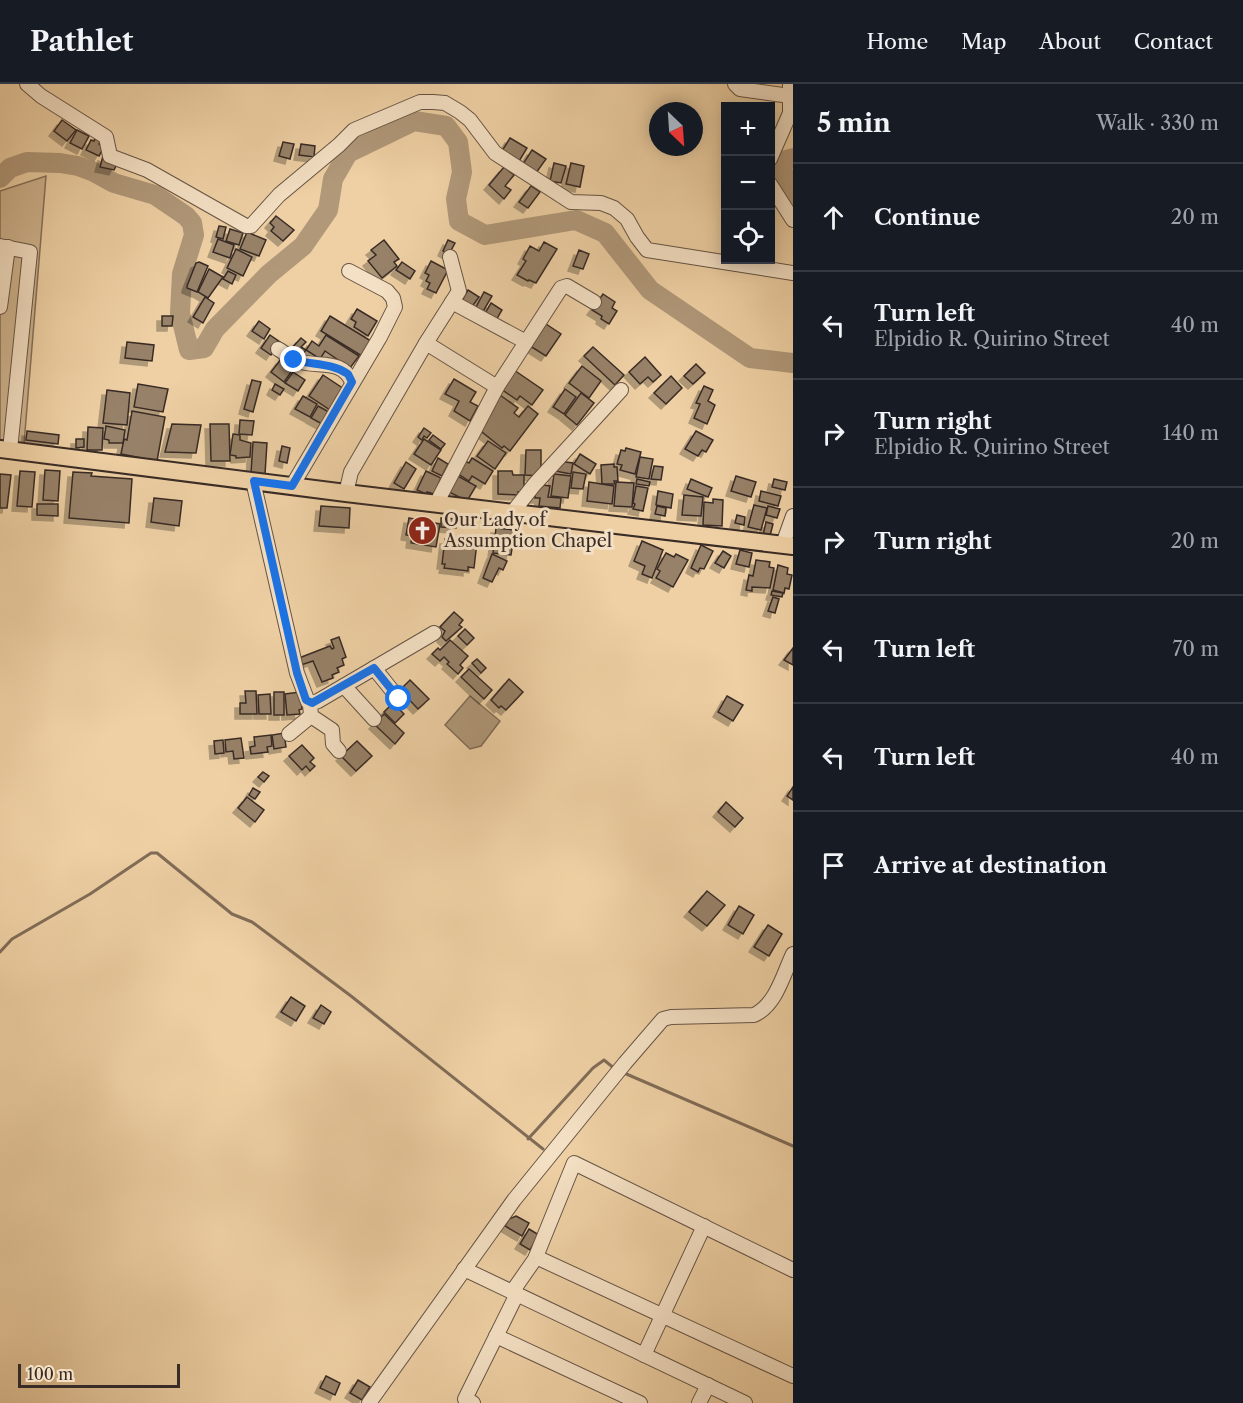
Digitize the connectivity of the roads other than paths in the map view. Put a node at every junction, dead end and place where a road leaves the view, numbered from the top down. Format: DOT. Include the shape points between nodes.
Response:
graph roads {
  1 [pos="27,84"];
  2 [pos="735,84"];
  3 [pos="790,90"];
  4 [pos="772,156"];
  5 [pos="775,191"];
  6 [pos="793,220"];
  7 [pos="4,247"];
  8 [pos="450,257"];
  9 [pos="349,271"];
  10 [pos="793,273"];
  11 [pos="452,302"];
  12 [pos="594,302"];
  13 [pos="0,307"];
  14 [pos="526,342"];
  15 [pos="426,343"];
  16 [pos="278,349"];
  17 [pos="352,382"];
  18 [pos="497,387"];
  19 [pos="621,390"];
  20 [pos="6,426"];
  21 [pos="5,449"];
  22 [pos="254,481"];
  23 [pos="292,486"];
  24 [pos="346,493"];
  25 [pos="436,504"];
  26 [pos="512,513"];
  27 [pos="793,516"];
  28 [pos="788,545"];
  29 [pos="434,633"];
  30 [pos="374,668"];
  31 [pos="344,686"];
  32 [pos="399,699"];
  33 [pos="311,710"];
  34 [pos="374,719"];
  35 [pos="289,734"];
  36 [pos="339,751"];
  37 [pos="793,954"];
  38 [pos="704,1226"];
  39 [pos="536,1257"];
  40 [pos="464,1269"];
  41 [pos="793,1270"];
  42 [pos="514,1293"];
  43 [pos="663,1315"];
  44 [pos="496,1336"];
  45 [pos="644,1355"];
  46 [pos="793,1376"];
  47 [pos="708,1385"];
  48 [pos="369,1403"];
  49 [pos="473,1403"];
  50 [pos="640,1403"];
  51 [pos="699,1403"];
  52 [pos="746,1403"];
  1 -- 10 [label="street" via="106,137 110,156 147,170 246,226 255,223 279,195 354,130 420,102 445,103 470,120 495,153 571,202 601,203 614,208 627,219 647,250"];
  2 -- 3 [label="street" via="740,89"];
  3 -- 4 [label="street" via="790,113"];
  5 -- 6 [label="street"];
  7 -- 13 [label="street"];
  7 -- 20 [label="street" via="30,252"];
  8 -- 11 [label="street" via="459,291"];
  9 -- 17 [label="street" via="387,291 395,307"];
  11 -- 14 [label="street"];
  11 -- 15 [label="street"];
  12 -- 14 [label="street" via="567,286 561,288"];
  14 -- 18 [label="street"];
  15 -- 18 [label="street"];
  15 -- 24 [label="street" via="351,472"];
  16 -- 17 [label="street" via="294,360 343,370"];
  17 -- 23 [label="street"];
  18 -- 25 [label="street"];
  19 -- 26 [label="street"];
  20 -- 21 [label="street"];
  21 -- 22 [label="main road"];
  22 -- 23 [label="main road"];
  22 -- 33 [label="street" via="297,673"];
  23 -- 24 [label="main road"];
  24 -- 25 [label="main road"];
  25 -- 26 [label="main road"];
  26 -- 28 [label="main road"];
  27 -- 28 [label="street"];
  29 -- 30 [label="street"];
  30 -- 31 [label="street"];
  30 -- 32 [label="street"];
  31 -- 33 [label="street" via="318,701"];
  31 -- 34 [label="street"];
  33 -- 35 [label="street"];
  33 -- 36 [label="street" via="332,730 333,744"];
  37 -- 40 [label="street" via="769,1005 754,1016 663,1019 514,1200"];
  38 -- 39 [label="street" via="574,1162"];
  38 -- 41 [label="street"];
  38 -- 43 [label="street"];
  39 -- 42 [label="street"];
  39 -- 43 [label="street"];
  40 -- 42 [label="street"];
  40 -- 48 [label="street"];
  42 -- 44 [label="street"];
  42 -- 45 [label="street"];
  43 -- 45 [label="street"];
  43 -- 46 [label="street"];
  44 -- 49 [label="street" via="465,1399"];
  44 -- 50 [label="street"];
  45 -- 47 [label="street"];
  47 -- 51 [label="street"];
  47 -- 52 [label="street"];
}
